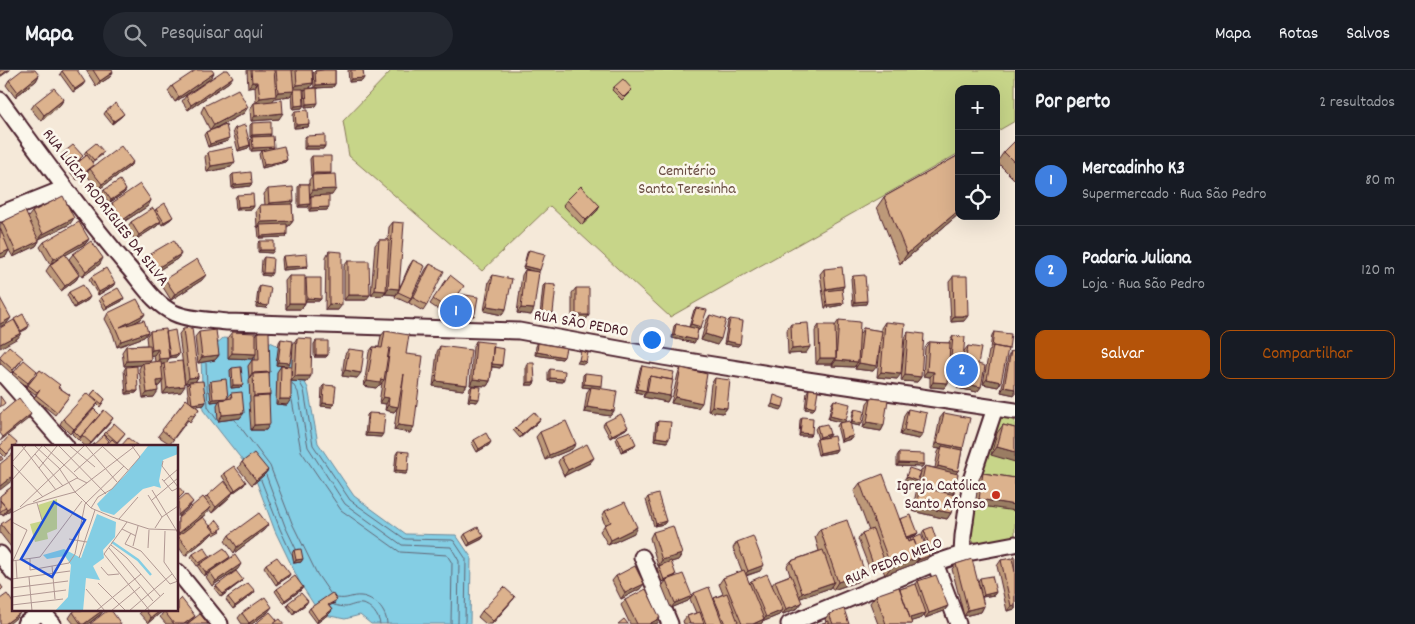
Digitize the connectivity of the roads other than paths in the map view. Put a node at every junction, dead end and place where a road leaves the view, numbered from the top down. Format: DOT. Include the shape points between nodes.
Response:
graph roads {
  1 [pos="0,100"];
  2 [pos="65,188"];
  3 [pos="0,214"];
  4 [pos="226,322"];
  5 [pos="0,371"];
  6 [pos="996,408"];
  7 [pos="1015,411"];
  8 [pos="65,445"];
  9 [pos="1015,544"];
  10 [pos="0,554"];
  11 [pos="962,554"];
  12 [pos="642,557"];
  13 [pos="936,563"];
  14 [pos="12,570"];
  15 [pos="179,573"];
  16 [pos="42,612"];
  17 [pos="44,612"];
  18 [pos="25,624"];
  19 [pos="53,624"];
  20 [pos="220,624"];
  21 [pos="670,624"];
  22 [pos="789,624"];
  23 [pos="958,624"];
  1 -- 2 [label="street, RUA LÚCIA RODRIGUES DA SILVA"];
  2 -- 3 [label="street"];
  2 -- 4 [label="street, RUA LÚCIA RODRIGUES DA SILVA" via="158,302 174,313"];
  4 -- 6 [label="street, RUA SÃO PEDRO" via="519,331 673,359"];
  5 -- 8 [label="street"];
  6 -- 7 [label="street, RUA SÃO PEDRO"];
  6 -- 11 [label="street" via="971,480"];
  9 -- 11 [label="street, RUA PEDRO MELO"];
  10 -- 14 [label="street"];
  11 -- 13 [label="street, RUA PEDRO MELO"];
  12 -- 21 [label="street"];
  13 -- 22 [label="street, RUA PEDRO MELO"];
  13 -- 23 [label="street"];
  15 -- 20 [label="street"];
  16 -- 18 [label="street"];
  17 -- 19 [label="street"];
}
